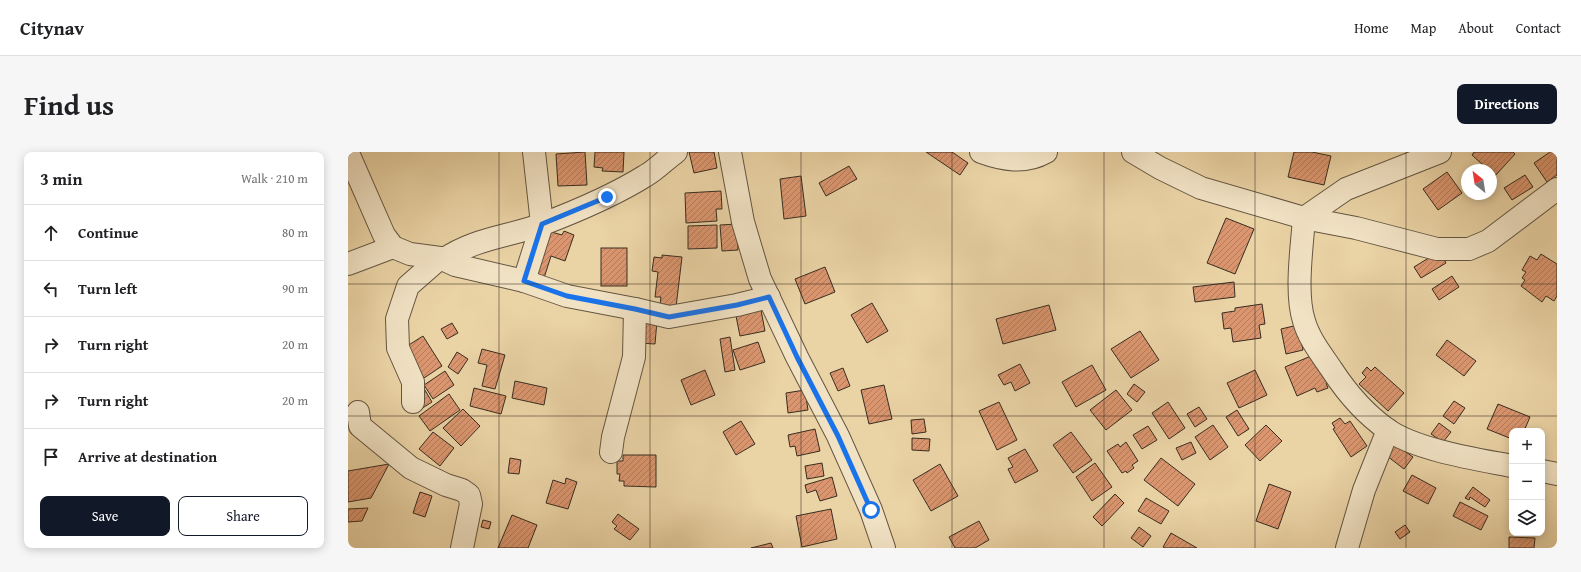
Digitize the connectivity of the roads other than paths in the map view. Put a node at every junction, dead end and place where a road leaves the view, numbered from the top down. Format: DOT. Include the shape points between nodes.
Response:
graph roads {
  1 [pos="534,152"];
  2 [pos="676,152"];
  3 [pos="730,152"];
  4 [pos="981,152"];
  5 [pos="1046,152"];
  6 [pos="1134,152"];
  7 [pos="1440,152"];
  8 [pos="348,153"];
  9 [pos="1557,189"];
  10 [pos="1304,218"];
  11 [pos="542,224"];
  12 [pos="393,248"];
  13 [pos="442,259"];
  14 [pos="348,264"];
  15 [pos="524,281"];
  16 [pos="769,297"];
  17 [pos="635,309"];
  18 [pos="413,402"];
  19 [pos="358,412"];
  20 [pos="1388,430"];
  21 [pos="612,452"];
  22 [pos="1509,465"];
  23 [pos="1545,472"];
  24 [pos="1557,474"];
  25 [pos="462,548"];
  26 [pos="884,548"];
  27 [pos="1347,548"];
  1 -- 11 [label="street"];
  2 -- 11 [label="street" via="645,176 607,197"];
  3 -- 16 [label="street" via="743,222 760,279"];
  4 -- 5 [label="street" via="1000,159 1034,158"];
  6 -- 10 [label="street" via="1201,188"];
  7 -- 10 [label="street" via="1346,189"];
  8 -- 12 [label="street" via="384,235"];
  9 -- 10 [label="street" via="1488,241 1469,249 1437,249 1356,228"];
  10 -- 20 [label="street" via="1301,299 1304,320 1314,344 1338,379 1361,407"];
  11 -- 13 [label="street" via="490,238 459,249"];
  11 -- 15 [label="street"];
  12 -- 13 [label="street" via="410,254"];
  12 -- 14 [label="street"];
  13 -- 15 [label="street" via="455,265"];
  13 -- 18 [label="street" via="408,286 397,319 398,348 413,382"];
  15 -- 17 [label="street" via="567,296"];
  16 -- 17 [label="street" via="669,317"];
  16 -- 26 [label="street" via="838,436 871,510"];
  17 -- 21 [label="street" via="634,357 613,437"];
  19 -- 25 [label="street" via="360,426 411,468 469,495 471,504"];
  20 -- 22 [label="street" via="1434,449"];
  20 -- 27 [label="street" via="1364,490"];
  23 -- 24 [label="street"];
}
